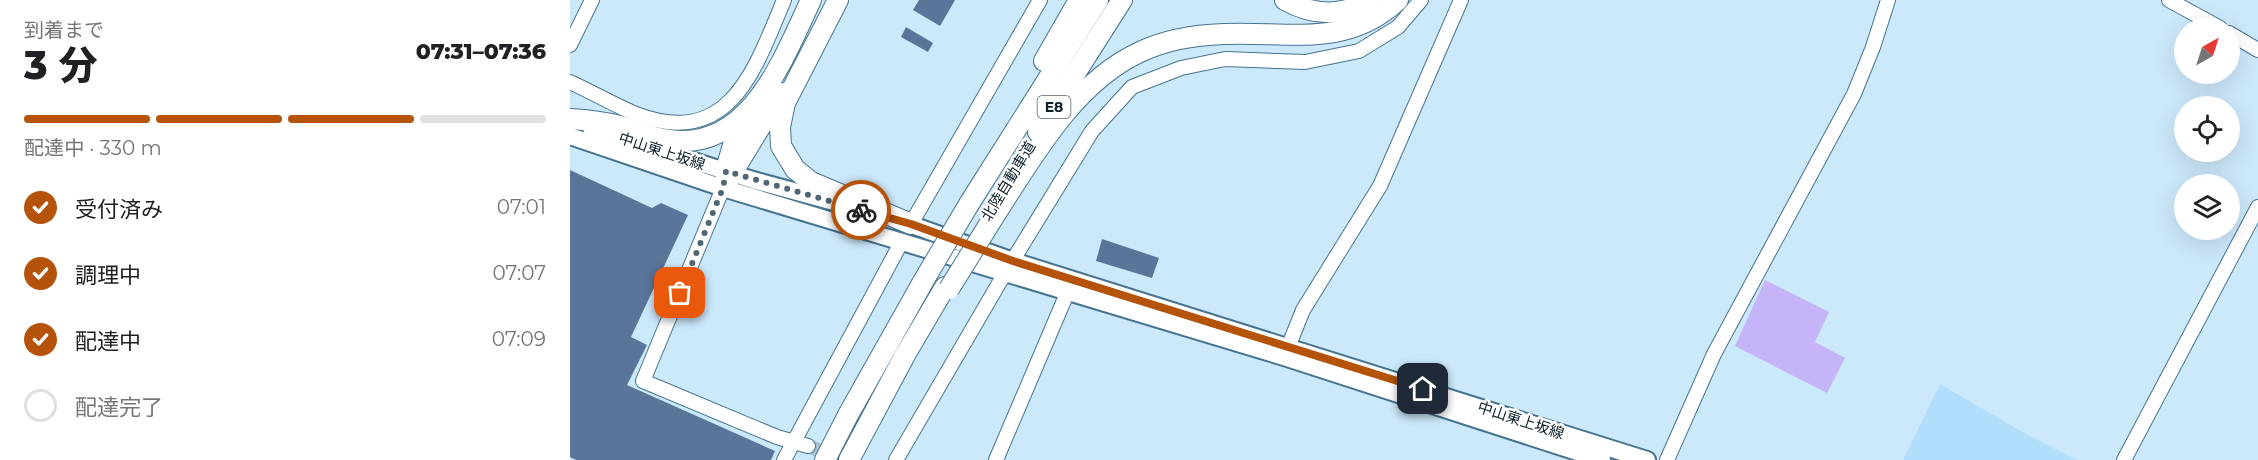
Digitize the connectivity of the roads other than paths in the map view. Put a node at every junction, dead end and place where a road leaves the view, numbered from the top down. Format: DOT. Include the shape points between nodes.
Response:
graph roads {
  1 [pos="592,0"];
  2 [pos="784,0"];
  3 [pos="811,0"];
  4 [pos="837,0"];
  5 [pos="1040,0"];
  6 [pos="1079,0"];
  7 [pos="1098,0"];
  8 [pos="1122,0"];
  9 [pos="1285,0"];
  10 [pos="1372,0"];
  11 [pos="1398,0"];
  12 [pos="1421,0"];
  13 [pos="1461,0"];
  14 [pos="1888,0"];
  15 [pos="2169,0"];
  16 [pos="2202,18"];
  17 [pos="2240,39"];
  18 [pos="570,45"];
  19 [pos="2258,50"];
  20 [pos="570,82"];
  21 [pos="766,88"];
  22 [pos="570,120"];
  23 [pos="570,136"];
  24 [pos="727,177"];
  25 [pos="967,204"];
  26 [pos="2258,207"];
  27 [pos="990,216"];
  28 [pos="911,224"];
  29 [pos="902,242"];
  30 [pos="1009,267"];
  31 [pos="1070,285"];
  32 [pos="1286,352"];
  33 [pos="792,442"];
  34 [pos="808,446"];
  35 [pos="784,460"];
  36 [pos="825,460"];
  37 [pos="849,460"];
  38 [pos="896,460"];
  39 [pos="996,460"];
  40 [pos="1602,460"];
  41 [pos="1647,460"];
  42 [pos="1667,460"];
  43 [pos="2124,460"];
  1 -- 18 [label="street"];
  2 -- 20 [label="street" via="752,74 726,105 710,117 682,123 653,119"];
  3 -- 21 [label="highway"];
  4 -- 24 [label="highway"];
  4 -- 28 [label="highway" via="785,103 781,146 795,169 820,188"];
  5 -- 28 [label="street"];
  6 -- 25 [label="highway"];
  7 -- 25 [label="highway, 北陸自動車道 / E8"];
  8 -- 27 [label="highway, 北陸自動車道 / E8"];
  9 -- 10 [label="highway" via="1309,11 1335,13"];
  11 -- 27 [label="highway" via="1374,19 1336,33 1200,35 1139,52 1107,73 1075,103"];
  12 -- 30 [label="street" via="1398,27 1359,51 1305,62 1225,59 1182,68 1132,87 1092,131"];
  13 -- 32 [label="street" via="1380,186 1303,310"];
  14 -- 42 [label="street" via="1854,94 1714,354"];
  15 -- 16 [label="street"];
  17 -- 19 [label="street"];
  21 -- 22 [label="highway" via="734,125 717,135 696,140 670,141 619,126"];
  21 -- 24 [label="highway" via="733,145"];
  22 -- 24 [label="main road, 中山東上坂線"];
  23 -- 24 [label="main road, 中山東上坂線"];
  24 -- 28 [label="main road, 中山東上坂線"];
  24 -- 29 [label="main road, 中山東上坂線"];
  24 -- 33 [label="street" via="643,381"];
  25 -- 36 [label="highway, 北陸自動車道 / E8, bridge"];
  26 -- 43 [label="street"];
  27 -- 37 [label="highway, bridge"];
  28 -- 30 [label="main road, 中山東上坂線"];
  29 -- 30 [label="main road, 中山東上坂線"];
  29 -- 33 [label="street"];
  30 -- 31 [label="main road, 中山東上坂線"];
  30 -- 38 [label="street"];
  31 -- 32 [label="main road, 中山東上坂線"];
  31 -- 39 [label="street"];
  32 -- 40 [label="main road, 中山東上坂線"];
  32 -- 41 [label="main road, 中山東上坂線"];
  33 -- 34 [label="street"];
  33 -- 35 [label="street"];
}
